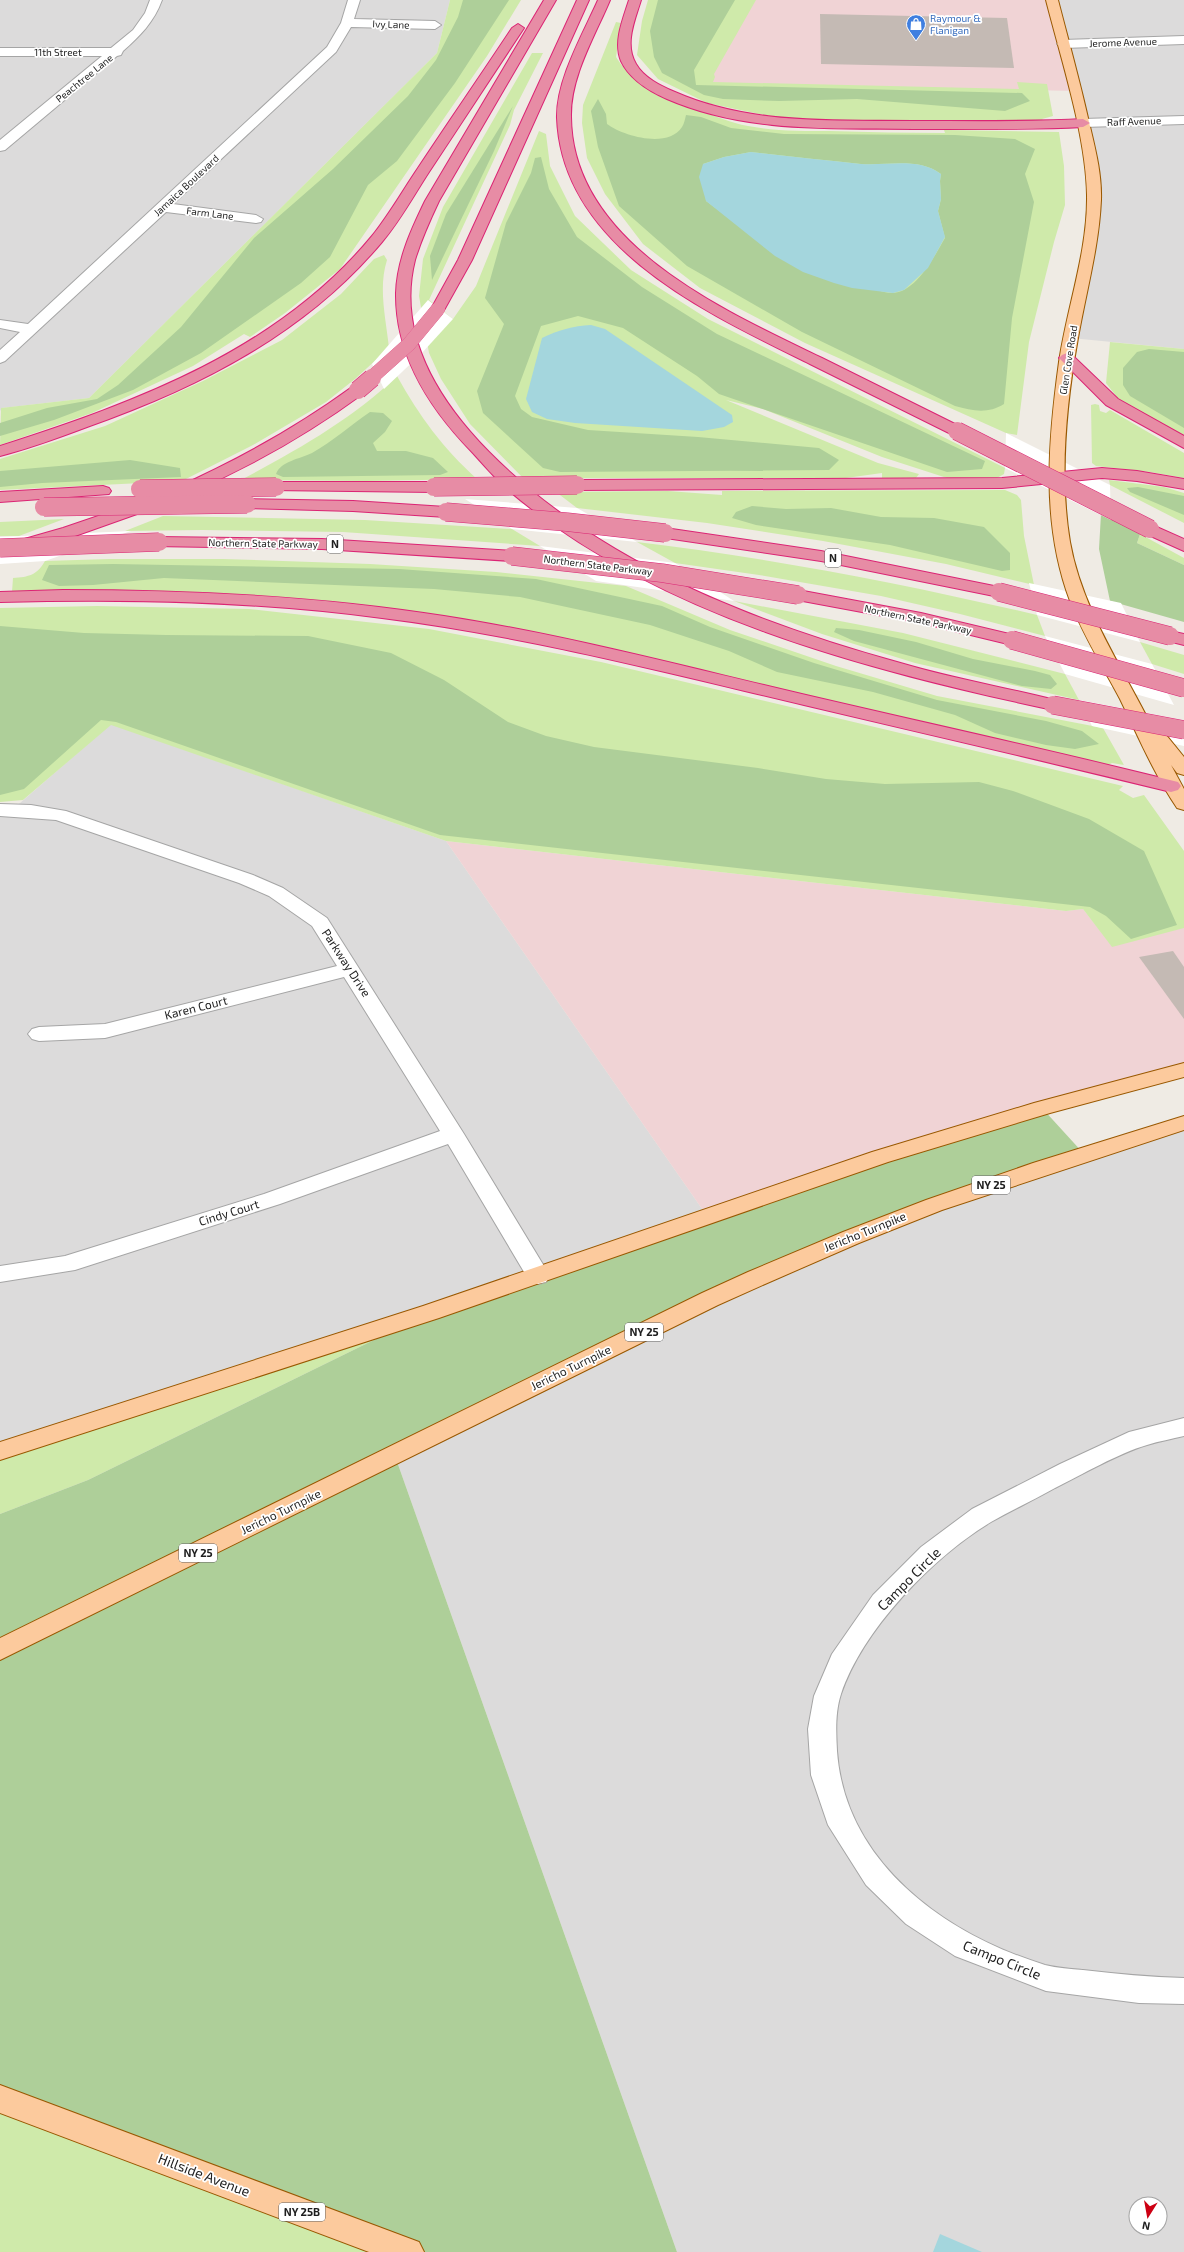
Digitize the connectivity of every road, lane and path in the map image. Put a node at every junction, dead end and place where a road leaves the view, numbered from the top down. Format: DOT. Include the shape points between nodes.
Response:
graph roads {
  1 [pos="156,0"];
  2 [pos="354,0"];
  3 [pos="536,0"];
  4 [pos="550,0"];
  5 [pos="583,0"];
  6 [pos="604,0"];
  7 [pos="635,0"];
  8 [pos="1052,0"];
  9 [pos="347,23"];
  10 [pos="435,25"];
  11 [pos="1184,40"];
  12 [pos="1063,44"];
  13 [pos="0,52"];
  14 [pos="116,52"];
  15 [pos="1184,120"];
  16 [pos="1083,123"];
  17 [pos="0,130"];
  18 [pos="20,130"];
  19 [pos="0,147"];
  20 [pos="163,207"];
  21 [pos="256,219"];
  22 [pos="0,324"];
  23 [pos="31,329"];
  24 [pos="0,358"];
  25 [pos="1067,358"];
  26 [pos="1184,443"];
  27 [pos="0,451"];
  28 [pos="1057,477"];
  29 [pos="1184,484"];
  30 [pos="0,497"];
  31 [pos="0,510"];
  32 [pos="1184,546"];
  33 [pos="0,548"];
  34 [pos="0,552"];
  35 [pos="0,597"];
  36 [pos="1177,638"];
  37 [pos="1184,688"];
  38 [pos="1135,710"];
  39 [pos="1184,730"];
  40 [pos="1184,768"];
  41 [pos="1171,786"];
  42 [pos="1184,804"];
  43 [pos="0,810"];
  44 [pos="351,969"];
  45 [pos="39,1034"];
  46 [pos="1184,1070"];
  47 [pos="1184,1123"];
  48 [pos="453,1134"];
  49 [pos="0,1274"];
  50 [pos="538,1276"];
  51 [pos="1184,1427"];
  52 [pos="0,1451"];
  53 [pos="0,1650"];
  54 [pos="1184,1992"];
  55 [pos="0,2099"];
  56 [pos="408,2252"];
  1 -- 14 [label="street, Peachtree Lane" via="146,21"];
  2 -- 9 [label="street, Jamaica Boulevard"];
  3 -- 27 [label="highway" via="378,238 353,268 314,303 265,338 182,383 85,423"];
  4 -- 39 [label="highway, bridge" via="429,205 406,261 403,308 411,348 423,379 448,417 493,467 534,503 612,554 664,581 755,621 846,653 937,679 1053,705"];
  5 -- 34 [label="highway, bridge" via="465,260 438,309 409,344 358,390 286,439 208,480 69,532"];
  6 -- 32 [label="highway, bridge" via="567,93 564,119 566,145 579,187 625,244 701,301 750,328"];
  7 -- 16 [label="highway" via="624,45 628,63 639,76 658,89 678,99 713,110 764,120 812,124 1026,126"];
  8 -- 12 [label="main road, Glen Cove Road"];
  9 -- 10 [label="street, Ivy Lane"];
  9 -- 20 [label="street, Jamaica Boulevard" via="332,49"];
  11 -- 12 [label="street, Jerome Avenue"];
  12 -- 16 [label="main road, Glen Cove Road"];
  13 -- 14 [label="street, 11th Street"];
  14 -- 18 [label="street, Peachtree Lane"];
  15 -- 16 [label="street, Raff Avenue"];
  16 -- 25 [label="main road, Glen Cove Road" via="1093,180 1093,213"];
  17 -- 18 [label="street"];
  18 -- 19 [label="street, Peachtree Lane"];
  20 -- 21 [label="street, Farm Lane"];
  20 -- 23 [label="street, Jamaica Boulevard"];
  22 -- 23 [label="street"];
  23 -- 24 [label="street, Jamaica Boulevard"];
  25 -- 26 [label="highway" via="1112,402"];
  25 -- 28 [label="main road, Glen Cove Road" via="1058,427"];
  28 -- 29 [label="highway" via="1102,473"];
  28 -- 30 [label="highway, bridge" via="1002,483 276,487 103,491"];
  28 -- 38 [label="main road, Glen Cove Road" via="1059,514 1069,572 1078,600"];
  31 -- 36 [label="highway, N, bridge" via="247,504 353,506 568,522 665,533 821,556 999,592"];
  33 -- 37 [label="highway, Northern State Parkway / N, bridge" via="158,542 322,544 512,556 662,573 798,594 921,618 1012,640"];
  35 -- 41 [label="highway" via="130,596 249,601 382,613 464,625 617,656"];
  38 -- 40 [label="main road, Glen Cove Road"];
  38 -- 41 [label="main road, Glen Cove Road"];
  41 -- 42 [label="main road, Glen Cove Road"];
  43 -- 44 [label="street, Parkway Drive" via="44,813 80,821 246,879 276,892 320,922"];
  44 -- 45 [label="street, Karen Court" via="105,1031"];
  44 -- 48 [label="street, Parkway Drive"];
  46 -- 50 [label="main road" via="1042,1108 880,1157"];
  47 -- 53 [label="main road, Jericho Turnpike / NY 25" via="1017,1176 802,1257 710,1299"];
  48 -- 49 [label="street, Cindy Court" via="272,1199 67,1264"];
  48 -- 50 [label="street, Parkway Drive"];
  50 -- 52 [label="main road"];
  51 -- 54 [label="street, Campo Circle" via="1138,1438 1069,1470 981,1516 930,1554 882,1602 841,1660 828,1696 822,1729 825,1775 842,1825 876,1878 916,1915 965,1947 1046,1978 1139,1990"];
  55 -- 56 [label="main road, Hillside Avenue / NY 25B"];
}
